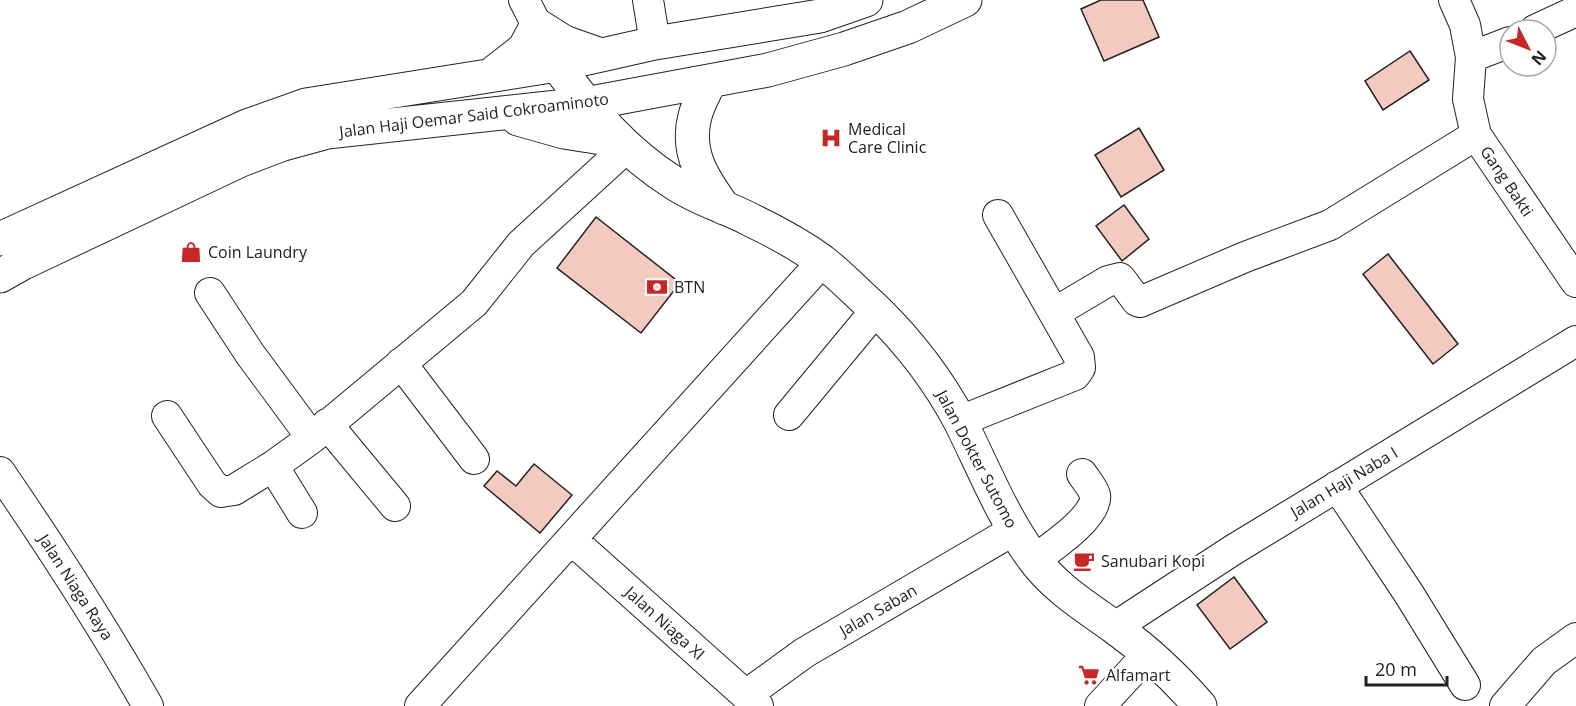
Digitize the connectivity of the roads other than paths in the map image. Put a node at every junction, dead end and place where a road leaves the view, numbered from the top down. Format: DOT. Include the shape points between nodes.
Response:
graph roads {
  1 [pos="648,0"];
  2 [pos="866,0"];
  3 [pos="964,0"];
  4 [pos="1454,0"];
  5 [pos="1576,11"];
  6 [pos="530,13"];
  7 [pos="1558,19"];
  8 [pos="655,43"];
  9 [pos="1498,47"];
  10 [pos="598,54"];
  11 [pos="1471,57"];
  12 [pos="557,65"];
  13 [pos="492,75"];
  14 [pos="710,81"];
  15 [pos="585,104"];
  16 [pos="490,115"];
  17 [pos="1476,135"];
  18 [pos="624,144"];
  19 [pos="724,208"];
  20 [pos="998,215"];
  21 [pos="0,239"];
  22 [pos="1566,248"];
  23 [pos="822,262"];
  24 [pos="0,276"];
  25 [pos="1576,282"];
  26 [pos="210,293"];
  27 [pos="876,310"];
  28 [pos="1054,313"];
  29 [pos="1576,341"];
  30 [pos="401,363"];
  31 [pos="789,415"];
  32 [pos="167,416"];
  33 [pos="960,421"];
  34 [pos="320,431"];
  35 [pos="474,459"];
  36 [pos="273,466"];
  37 [pos="0,472"];
  38 [pos="1083,474"];
  39 [pos="1337,486"];
  40 [pos="394,506"];
  41 [pos="302,513"];
  42 [pos="1014,530"];
  43 [pos="572,540"];
  44 [pos="1034,560"];
  45 [pos="1115,627"];
  46 [pos="1576,638"];
  47 [pos="1148,654"];
  48 [pos="1464,685"];
  49 [pos="752,701"];
  50 [pos="148,706"];
  51 [pos="420,706"];
  52 [pos="1100,706"];
  53 [pos="1200,706"];
  54 [pos="1505,706"];
  1 -- 8 [label="street"];
  2 -- 8 [label="main road, Jalan Haji Oemar Said Cokroaminoto" via="820,16"];
  3 -- 14 [label="main road, Jalan Haji Oemar Said Cokroaminoto" via="908,27 844,50"];
  4 -- 11 [label="street, Gang Bakti" via="1465,25"];
  5 -- 7 [label="street"];
  6 -- 10 [label="main road" via="564,42"];
  6 -- 12 [label="street"];
  6 -- 13 [label="main road" via="524,49"];
  8 -- 10 [label="main road, Jalan Haji Oemar Said Cokroaminoto"];
  9 -- 11 [label="street"];
  10 -- 12 [label="main road, Jalan Haji Oemar Said Cokroaminoto"];
  11 -- 17 [label="street, Gang Bakti" via="1468,99"];
  12 -- 13 [label="main road, Jalan Haji Oemar Said Cokroaminoto"];
  12 -- 15 [label="main road, Jalan Dokter Sutomo"];
  13 -- 21 [label="main road, Jalan Haji Oemar Said Cokroaminoto" via="306,105 247,126"];
  14 -- 15 [label="main road, Jalan Haji Oemar Said Cokroaminoto"];
  14 -- 19 [label="main road" via="695,115 692,136 702,177"];
  15 -- 16 [label="main road, Jalan Haji Oemar Said Cokroaminoto"];
  15 -- 18 [label="main road, Jalan Dokter Sutomo"];
  16 -- 18 [label="main road"];
  16 -- 24 [label="main road, Jalan Haji Oemar Said Cokroaminoto" via="327,132 283,144 241,160"];
  17 -- 22 [label="street, Gang Bakti"];
  17 -- 28 [label="street" via="1330,225 1140,302 1120,278"];
  18 -- 19 [label="main road, Jalan Dokter Sutomo" via="675,184"];
  18 -- 30 [label="street" via="522,244 474,303"];
  19 -- 23 [label="main road, Jalan Dokter Sutomo"];
  20 -- 28 [label="street"];
  22 -- 25 [label="street, Gang Bakti"];
  23 -- 27 [label="main road, Jalan Dokter Sutomo"];
  23 -- 43 [label="street"];
  26 -- 34 [label="street" via="250,354"];
  27 -- 31 [label="street"];
  27 -- 33 [label="main road, Jalan Dokter Sutomo" via="914,352"];
  28 -- 33 [label="street" via="1079,357 1078,372"];
  29 -- 39 [label="street, Jalan Haji Naba I"];
  30 -- 34 [label="street"];
  30 -- 35 [label="street"];
  32 -- 36 [label="street" via="221,492 234,490"];
  33 -- 42 [label="main road, Jalan Dokter Sutomo"];
  34 -- 36 [label="street"];
  34 -- 40 [label="street"];
  36 -- 41 [label="street"];
  37 -- 50 [label="street, Jalan Niaga Raya" via="68,572"];
  38 -- 44 [label="street" via="1094,493 1094,504 1069,534"];
  39 -- 45 [label="street, Jalan Haji Naba I"];
  39 -- 48 [label="street"];
  42 -- 44 [label="main road, Jalan Dokter Sutomo"];
  42 -- 49 [label="street, Jalan Saban" via="804,653"];
  43 -- 49 [label="street, Jalan Niaga XI"];
  43 -- 51 [label="street"];
  44 -- 45 [label="main road, Jalan Dokter Sutomo" via="1066,593"];
  45 -- 47 [label="main road, Jalan Dokter Sutomo"];
  46 -- 54 [label="street" via="1544,661"];
  47 -- 52 [label="street"];
  47 -- 53 [label="main road, Jalan Dokter Sutomo"];
}
